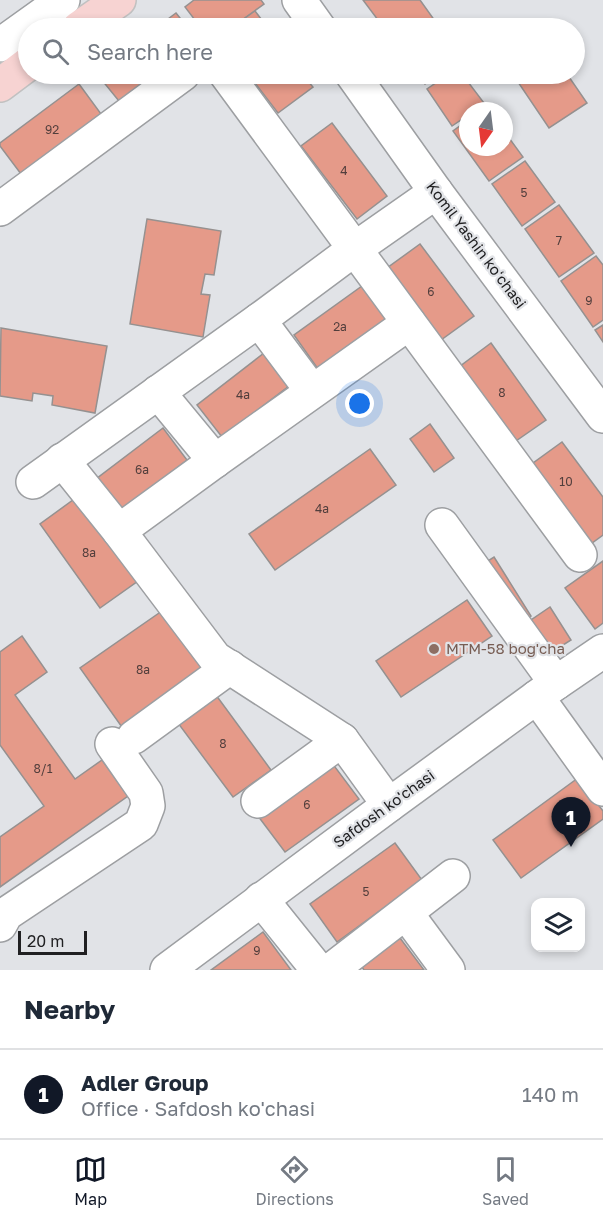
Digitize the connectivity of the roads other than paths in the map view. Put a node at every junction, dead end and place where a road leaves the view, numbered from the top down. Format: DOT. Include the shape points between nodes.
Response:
graph roads {
  1 [pos="36,0"];
  2 [pos="63,0"];
  3 [pos="119,0"];
  4 [pos="299,0"];
  5 [pos="38,18"];
  6 [pos="93,18"];
  7 [pos="312,18"];
  8 [pos="0,26"];
  9 [pos="18,32"];
  10 [pos="0,45"];
  11 [pos="18,72"];
  12 [pos="169,84"];
  13 [pos="233,84"];
  14 [pos="359,84"];
  15 [pos="0,85"];
  16 [pos="436,192"];
  17 [pos="0,209"];
  18 [pos="356,248"];
  19 [pos="259,320"];
  20 [pos="409,323"];
  21 [pos="312,391"];
  22 [pos="158,392"];
  23 [pos="603,416"];
  24 [pos="62,460"];
  25 [pos="215,461"];
  26 [pos="33,482"];
  27 [pos="442,525"];
  28 [pos="119,531"];
  29 [pos="580,555"];
  30 [pos="598,665"];
  31 [pos="230,667"];
  32 [pos="546,690"];
  33 [pos="342,740"];
  34 [pos="603,789"];
  35 [pos="258,801"];
  36 [pos="389,805"];
  37 [pos="453,876"];
  38 [pos="261,899"];
  39 [pos="406,912"];
  40 [pos="0,925"];
  41 [pos="167,970"];
  42 [pos="318,970"];
  43 [pos="331,970"];
  44 [pos="448,970"];
  1 -- 8 [label="street"];
  2 -- 5 [label="street"];
  3 -- 6 [label="main road"];
  4 -- 7 [label="street"];
  9 -- 10 [label="street"];
  11 -- 15 [label="main road"];
  12 -- 17 [label="street"];
  13 -- 18 [label="street"];
  14 -- 16 [label="street, Komil Yashin koʻchasi"];
  16 -- 18 [label="street"];
  16 -- 23 [label="street, Komil Yashin koʻchasi"];
  18 -- 19 [label="street"];
  18 -- 20 [label="street"];
  19 -- 21 [label="street"];
  19 -- 22 [label="street"];
  20 -- 21 [label="street"];
  20 -- 29 [label="street"];
  21 -- 25 [label="street"];
  22 -- 24 [label="street"];
  22 -- 25 [label="street"];
  24 -- 26 [label="street"];
  24 -- 28 [label="street"];
  25 -- 28 [label="street"];
  27 -- 32 [label="street"];
  28 -- 31 [label="street" via="215,658"];
  30 -- 32 [label="street, Safdosh ko'chasi"];
  31 -- 33 [label="street"];
  31 -- 40 [label="street" via="123,740 146,793 148,806 141,824 6,914"];
  32 -- 34 [label="street"];
  32 -- 36 [label="street, Safdosh ko'chasi"];
  33 -- 35 [label="street"];
  33 -- 36 [label="street"];
  36 -- 38 [label="street, Safdosh ko'chasi"];
  37 -- 39 [label="street"];
  38 -- 41 [label="street, Safdosh ko'chasi"];
  38 -- 42 [label="street"];
  39 -- 43 [label="street"];
  39 -- 44 [label="street"];
}
